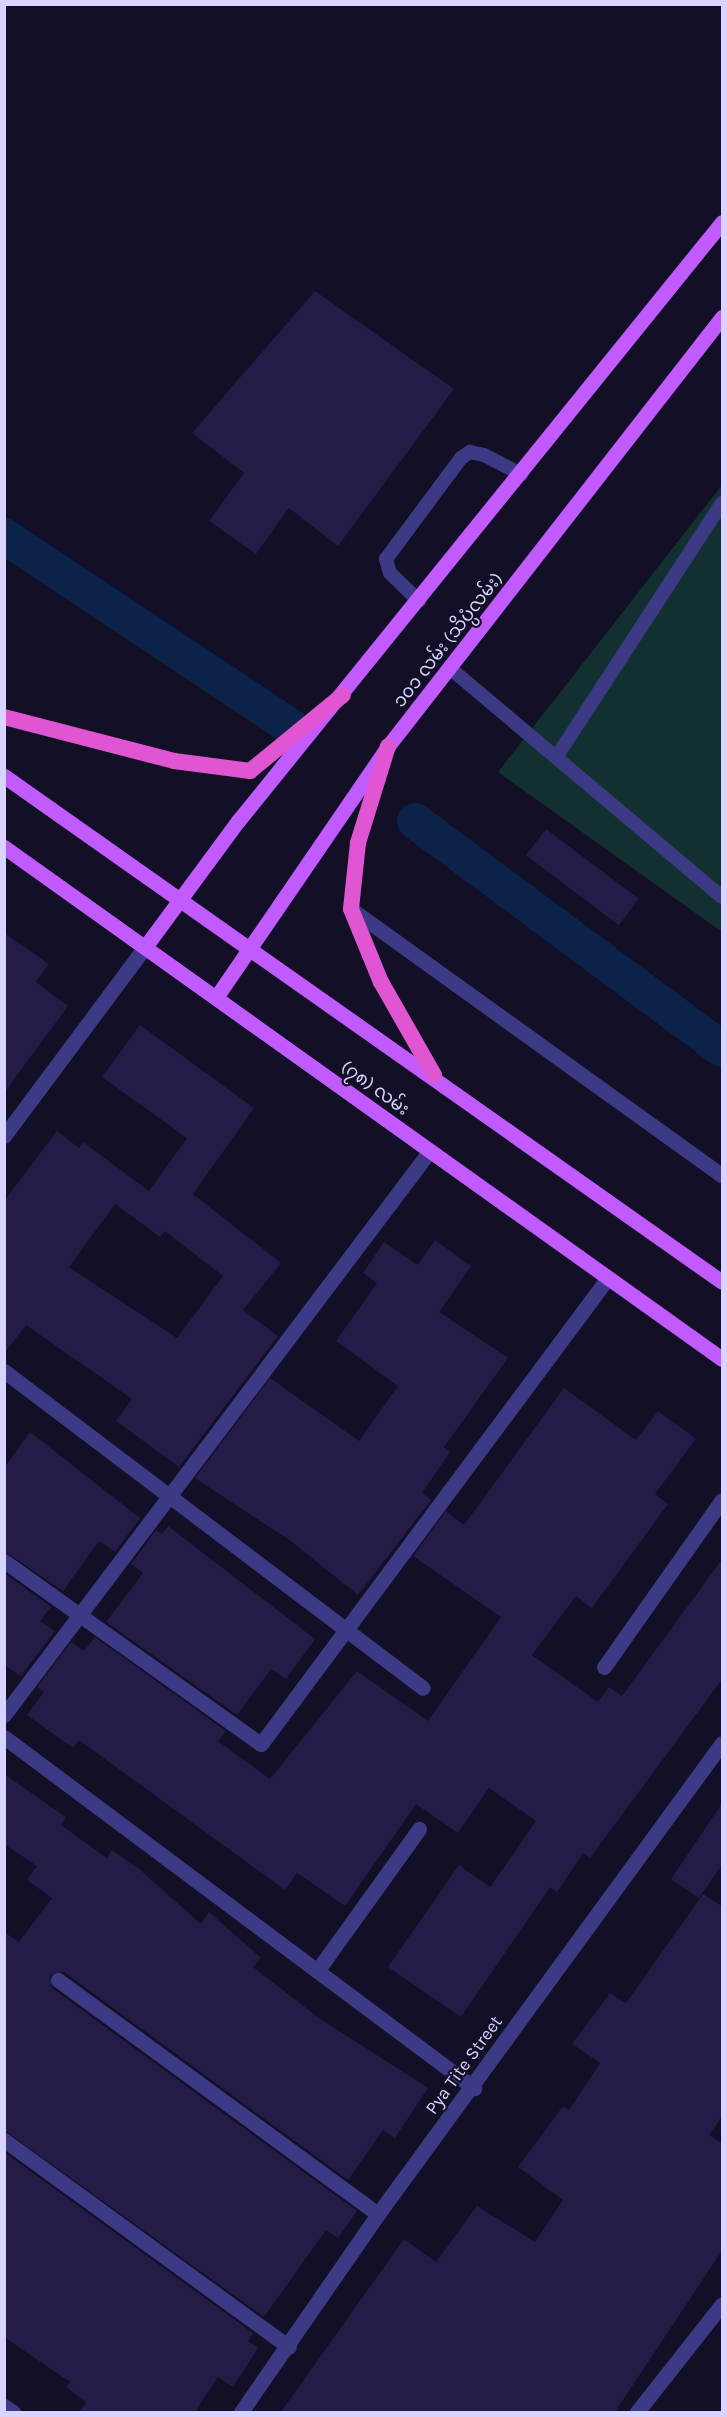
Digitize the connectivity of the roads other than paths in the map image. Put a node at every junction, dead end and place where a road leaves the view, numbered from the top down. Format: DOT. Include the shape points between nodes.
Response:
graph roads {
  1 [pos="723,222"];
  2 [pos="721,322"];
  3 [pos="521,474"];
  4 [pos="723,503"];
  5 [pos="419,601"];
  6 [pos="451,669"];
  7 [pos="343,695"];
  8 [pos="4,717"];
  9 [pos="388,746"];
  10 [pos="557,756"];
  11 [pos="4,776"];
  12 [pos="4,847"];
  13 [pos="723,897"];
  14 [pos="180,900"];
  15 [pos="351,909"];
  16 [pos="145,946"];
  17 [pos="251,948"];
  18 [pos="217,996"];
  19 [pos="434,1075"];
  20 [pos="4,1136"];
  21 [pos="429,1152"];
  22 [pos="723,1176"];
  23 [pos="607,1279"];
  24 [pos="723,1282"];
  25 [pos="723,1359"];
  26 [pos="4,1371"];
  27 [pos="172,1496"];
  28 [pos="723,1500"];
  29 [pos="4,1561"];
  30 [pos="80,1616"];
  31 [pos="346,1629"];
  32 [pos="604,1667"];
  33 [pos="423,1688"];
  34 [pos="4,1715"];
  35 [pos="4,1737"];
  36 [pos="723,1743"];
  37 [pos="419,1829"];
  38 [pos="317,1971"];
  39 [pos="58,1980"];
  40 [pos="474,2088"];
  41 [pos="4,2140"];
  42 [pos="378,2214"];
  43 [pos="723,2304"];
  44 [pos="289,2347"];
  45 [pos="4,2406"];
  46 [pos="13,2412"];
  47 [pos="241,2412"];
  48 [pos="637,2412"];
  1 -- 3 [label="main road"];
  2 -- 6 [label="main road, ၁၀၁ လမ်း (သိပ္ပံလမ်း)"];
  3 -- 5 [label="main road"];
  3 -- 5 [label="lane" via="484,455 470,452 461,458 386,559 390,573"];
  4 -- 10 [label="lane"];
  5 -- 7 [label="main road"];
  6 -- 9 [label="main road, ၁၀၁ လမ်း (သိပ္ပံလမ်း)"];
  6 -- 10 [label="lane"];
  7 -- 8 [label="highway" via="250,771 174,761"];
  7 -- 14 [label="main road" via="238,821"];
  9 -- 15 [label="highway" via="358,843"];
  9 -- 17 [label="main road, ၁၀၁ လမ်း (သိပ္ပံလမ်း)"];
  10 -- 13 [label="lane"];
  11 -- 14 [label="main road"];
  12 -- 16 [label="main road, (၇၈) လမ်း"];
  14 -- 16 [label="main road"];
  14 -- 17 [label="main road"];
  15 -- 19 [label="highway" via="381,982"];
  15 -- 22 [label="street"];
  16 -- 18 [label="main road, (၇၈) လမ်း"];
  16 -- 20 [label="street"];
  17 -- 18 [label="main road, ၁၀၁ လမ်း (သိပ္ပံလမ်း)"];
  17 -- 19 [label="main road"];
  18 -- 21 [label="main road, (၇၈) လမ်း"];
  19 -- 24 [label="main road"];
  21 -- 23 [label="main road, (၇၈) လမ်း"];
  21 -- 27 [label="street"];
  23 -- 25 [label="main road, (၇၈) လမ်း"];
  23 -- 31 [label="street"];
  26 -- 27 [label="street"];
  27 -- 30 [label="street"];
  27 -- 31 [label="street"];
  28 -- 32 [label="street"];
  29 -- 30 [label="street"];
  30 -- 31 [label="street" via="261,1744"];
  30 -- 34 [label="street"];
  31 -- 33 [label="street"];
  35 -- 38 [label="street"];
  36 -- 40 [label="street, Pya Tite Street"];
  37 -- 38 [label="street"];
  38 -- 40 [label="street"];
  39 -- 42 [label="street"];
  40 -- 42 [label="street, Pya Tite Street"];
  41 -- 44 [label="street"];
  42 -- 44 [label="street, Pya Tite Street"];
  43 -- 48 [label="street"];
  44 -- 47 [label="street, Pya Tite Street"];
  45 -- 46 [label="street"];
}
